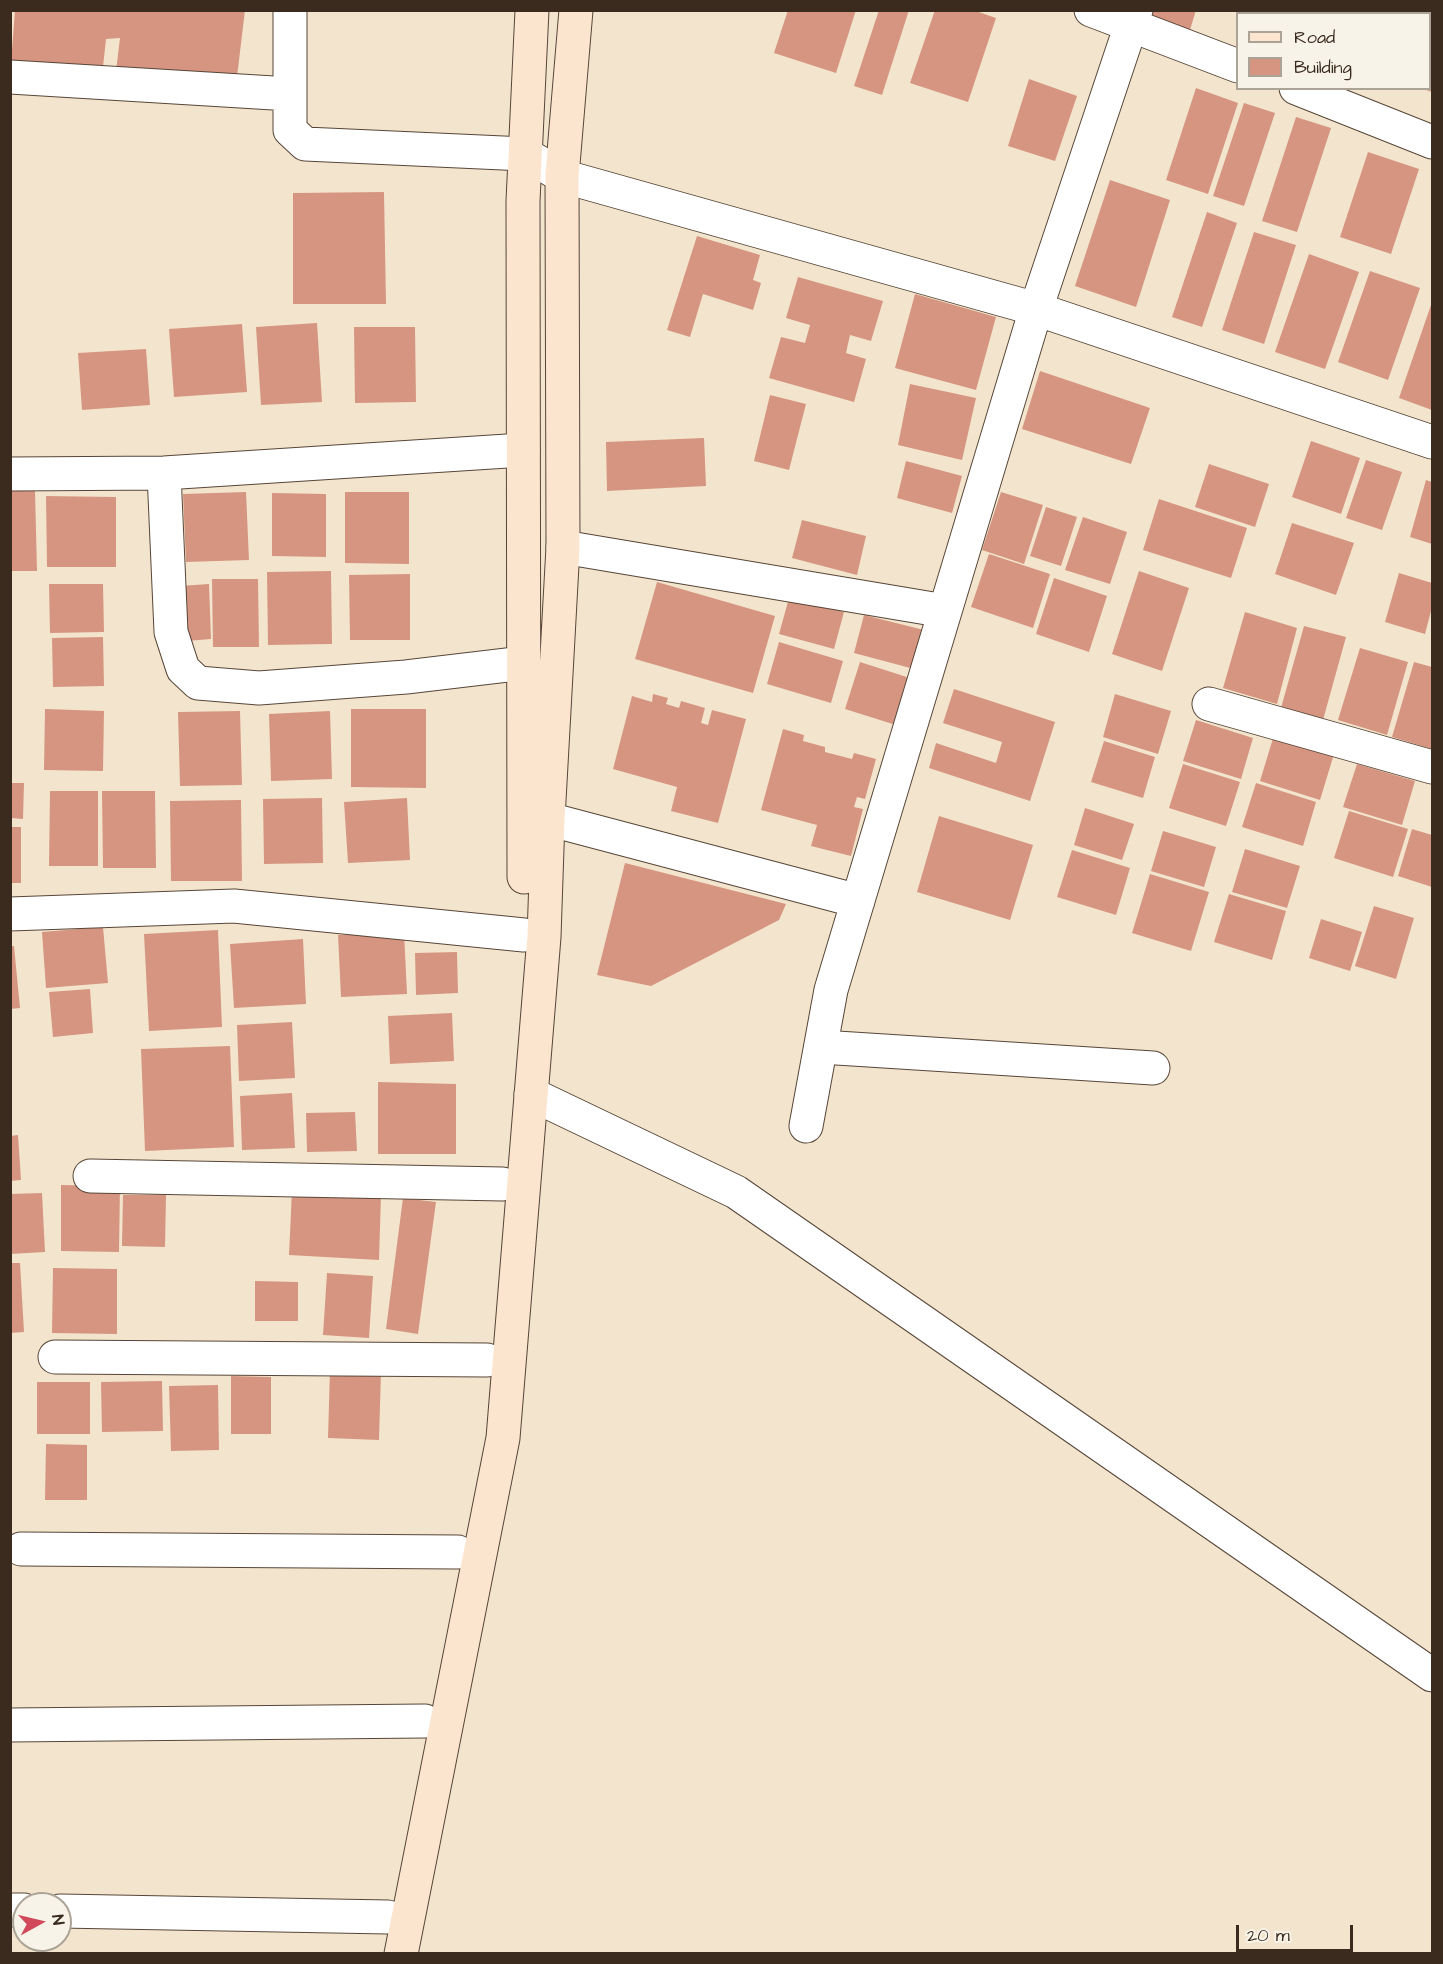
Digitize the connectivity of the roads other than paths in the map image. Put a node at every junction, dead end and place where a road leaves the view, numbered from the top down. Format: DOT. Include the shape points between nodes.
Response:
graph roads {
  1 [pos="290,10"];
  2 [pos="532,10"];
  3 [pos="576,10"];
  4 [pos="1091,10"];
  5 [pos="1134,17"];
  6 [pos="1236,65"];
  7 [pos="10,77"];
  8 [pos="1301,90"];
  9 [pos="290,94"];
  10 [pos="1432,142"];
  11 [pos="525,154"];
  12 [pos="562,176"];
  13 [pos="1036,309"];
  14 [pos="1432,442"];
  15 [pos="523,450"];
  16 [pos="164,473"];
  17 [pos="10,474"];
  18 [pos="563,547"];
  19 [pos="945,610"];
  20 [pos="524,663"];
  21 [pos="1209,704"];
  22 [pos="1432,767"];
  23 [pos="548,819"];
  24 [pos="858,901"];
  25 [pos="10,914"];
  26 [pos="525,935"];
  27 [pos="821,1047"];
  28 [pos="1153,1068"];
  29 [pos="531,1094"];
  30 [pos="806,1126"];
  31 [pos="90,1176"];
  32 [pos="503,1184"];
  33 [pos="55,1357"];
  34 [pos="487,1360"];
  35 [pos="21,1549"];
  36 [pos="458,1552"];
  37 [pos="1432,1675"];
  38 [pos="425,1721"];
  39 [pos="10,1725"];
  40 [pos="72,1911"];
  41 [pos="388,1917"];
  42 [pos="380,1953"];
  43 [pos="401,1953"];
  1 -- 9 [label="street"];
  2 -- 11 [label="main road"];
  3 -- 12 [label="main road"];
  4 -- 5 [label="street"];
  5 -- 6 [label="street"];
  5 -- 13 [label="street"];
  7 -- 9 [label="street"];
  8 -- 10 [label="street"];
  9 -- 11 [label="street" via="290,130 305,144"];
  11 -- 12 [label="street"];
  11 -- 15 [label="main road"];
  12 -- 13 [label="street"];
  12 -- 18 [label="main road"];
  13 -- 14 [label="street"];
  13 -- 19 [label="street"];
  15 -- 16 [label="street"];
  15 -- 20 [label="main road"];
  16 -- 17 [label="street"];
  16 -- 20 [label="street" via="171,632 183,669 198,683 259,688"];
  18 -- 19 [label="street"];
  18 -- 23 [label="main road"];
  19 -- 24 [label="street"];
  20 -- 26 [label="main road"];
  21 -- 22 [label="street"];
  23 -- 24 [label="street"];
  23 -- 29 [label="main road" via="544,937"];
  24 -- 27 [label="street" via="831,990"];
  25 -- 26 [label="street" via="234,906"];
  26 -- 32 [label="main road"];
  27 -- 28 [label="street"];
  27 -- 30 [label="street"];
  29 -- 37 [label="street" via="736,1192"];
  29 -- 43 [label="main road" via="503,1438"];
  31 -- 32 [label="street"];
  32 -- 34 [label="main road"];
  33 -- 34 [label="street"];
  34 -- 36 [label="main road" via="481,1435"];
  35 -- 36 [label="street"];
  36 -- 38 [label="main road"];
  38 -- 39 [label="street"];
  38 -- 41 [label="main road"];
  40 -- 41 [label="street"];
  41 -- 42 [label="main road"];
}
